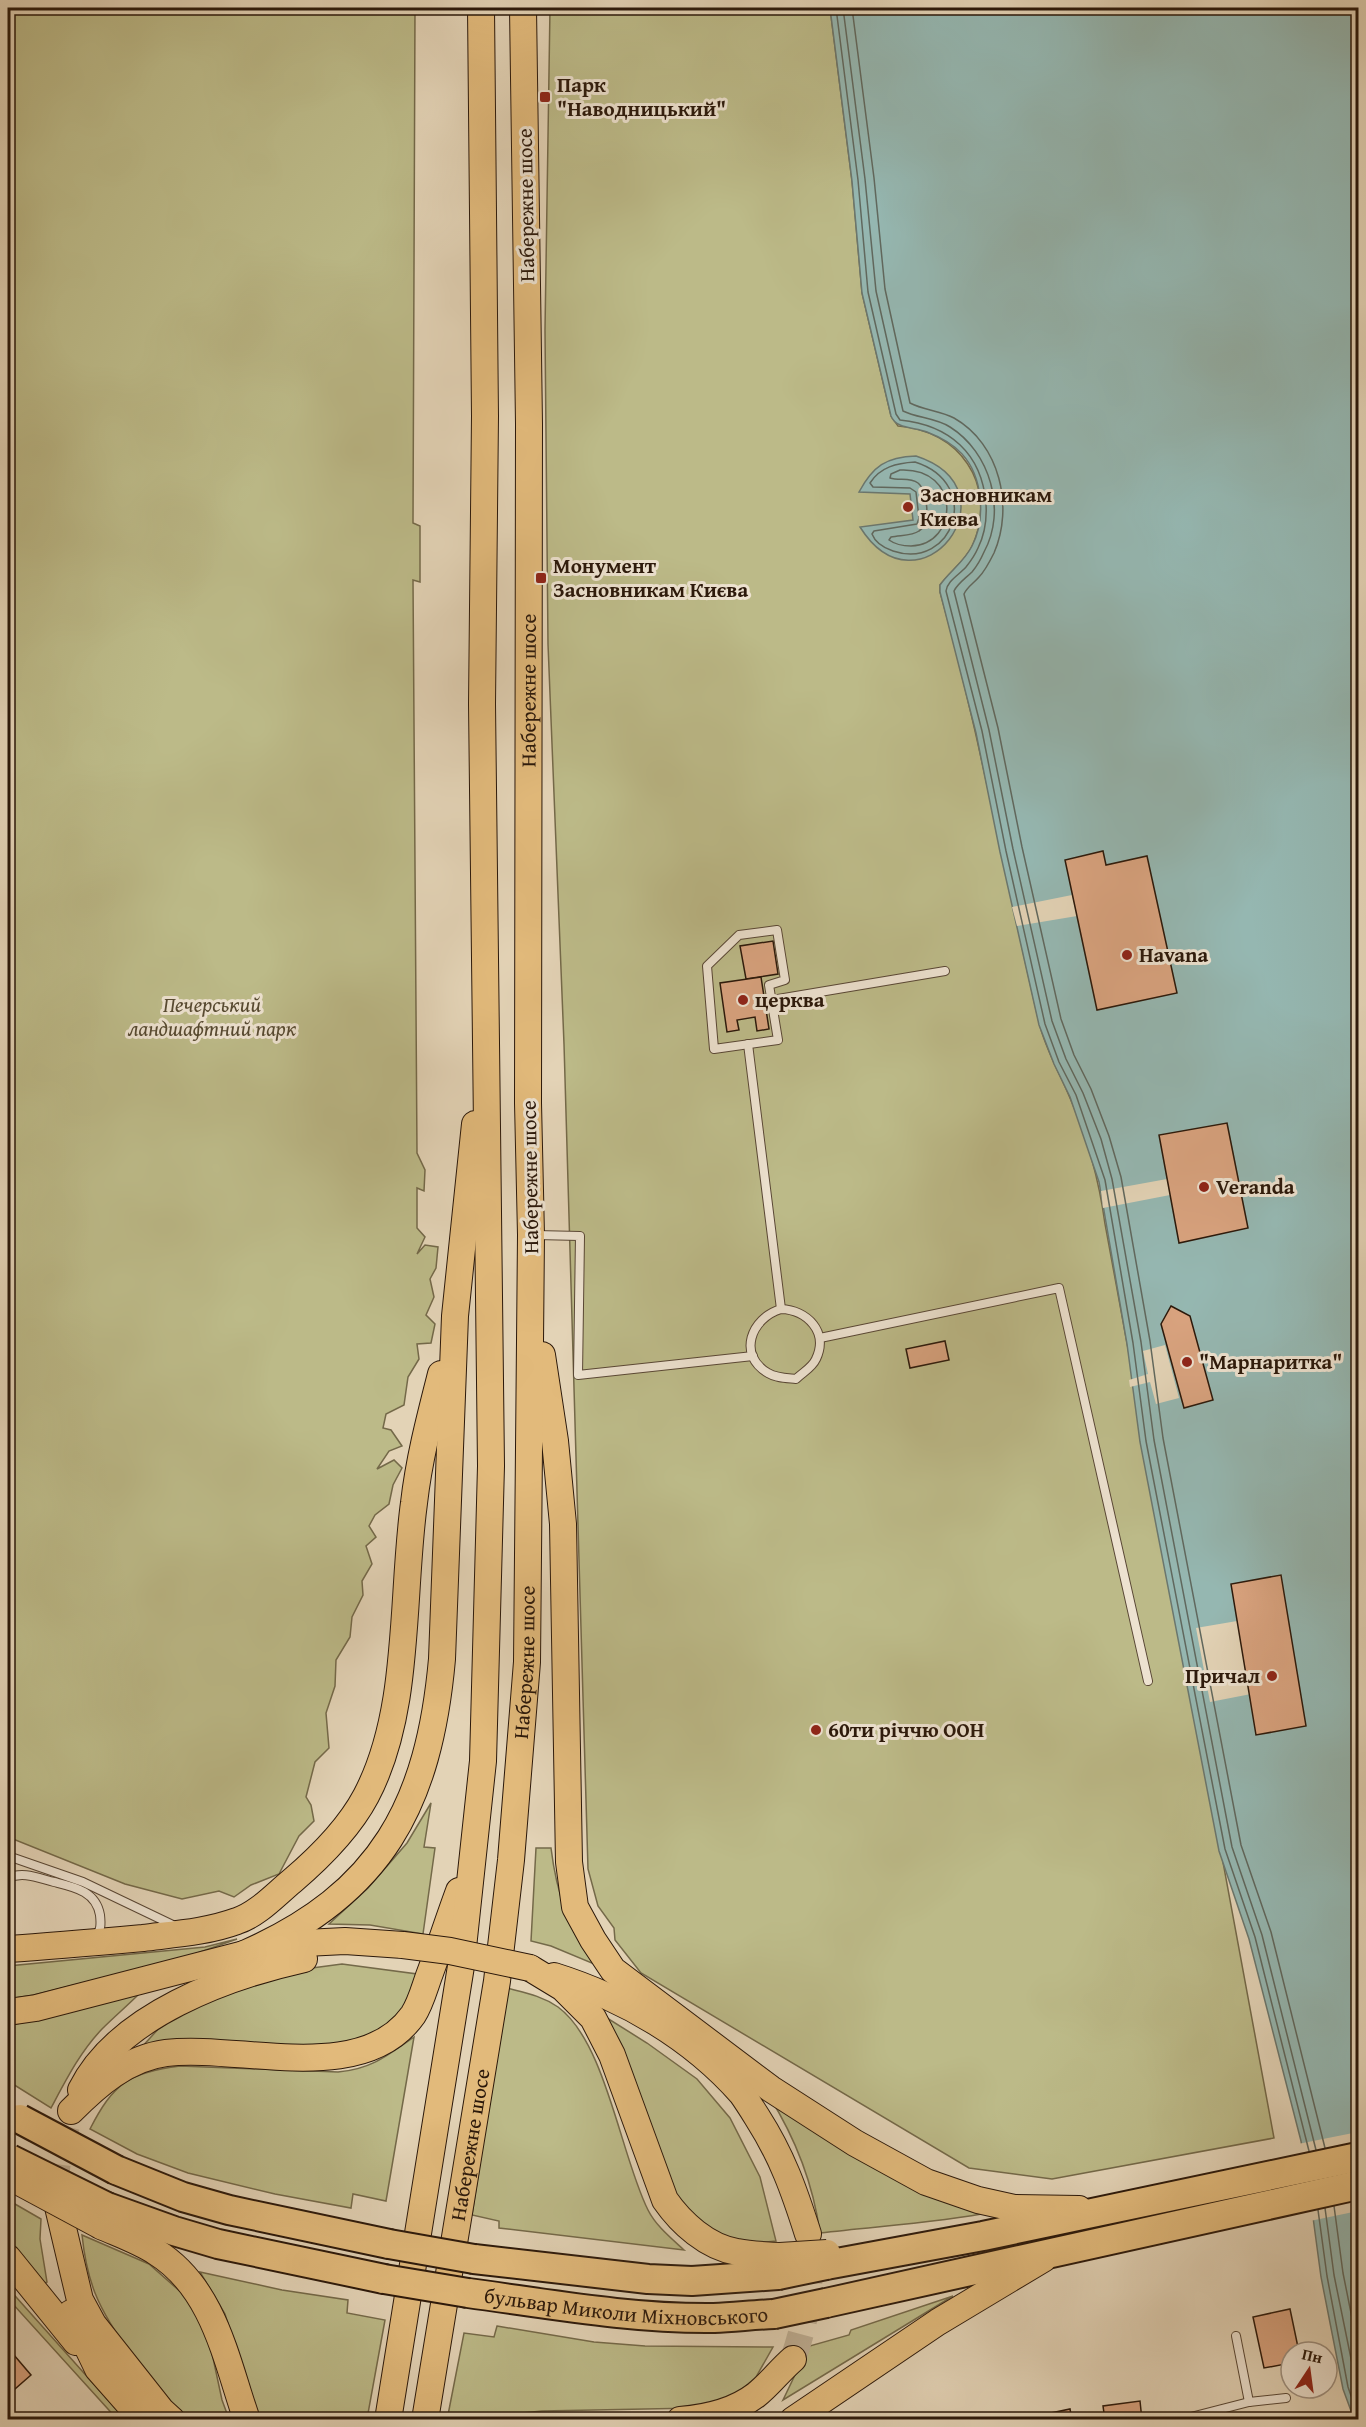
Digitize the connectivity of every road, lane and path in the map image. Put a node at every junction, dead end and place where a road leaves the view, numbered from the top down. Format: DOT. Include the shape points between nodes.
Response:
graph roads {
  1 [pos="481,8"];
  2 [pos="523,8"];
  3 [pos="945,971"];
  4 [pos="772,1000"];
  5 [pos="485,1043"];
  6 [pos="747,1044"];
  7 [pos="531,1246"];
  8 [pos="781,1309"];
  9 [pos="454,1316"];
  10 [pos="820,1338"];
  11 [pos="753,1356"];
  12 [pos="1148,1681"];
  13 [pos="474,1848"];
  14 [pos="8,1856"];
  15 [pos="8,1878"];
  16 [pos="190,1933"];
  17 [pos="91,1943"];
  18 [pos="403,1945"];
  19 [pos="8,1949"];
  20 [pos="244,1954"];
  21 [pos="530,1968"];
  22 [pos="8,2012"];
  23 [pos="732,2060"];
  24 [pos="14,2115"];
  25 [pos="1359,2157"];
  26 [pos="8,2165"];
  27 [pos="1359,2185"];
  28 [pos="1215,2201"];
  29 [pos="1113,2209"];
  30 [pos="104,2216"];
  31 [pos="1054,2252"];
  32 [pos="8,2258"];
  33 [pos="779,2265"];
  34 [pos="1236,2336"];
  35 [pos="98,2368"];
  36 [pos="1279,2399"];
  37 [pos="1249,2402"];
  38 [pos="143,2420"];
  39 [pos="172,2420"];
  40 [pos="248,2420"];
  41 [pos="388,2420"];
  42 [pos="425,2420"];
  43 [pos="680,2420"];
  44 [pos="748,2420"];
  45 [pos="794,2420"];
  46 [pos="1179,2420"];
  1 -- 5 [label="main road, Набережне шосе"];
  2 -- 7 [label="main road, Набережне шосе" via="529,424"];
  3 -- 4 [label="lane"];
  4 -- 6 [label="lane" via="778,1040"];
  4 -- 6 [label="lane" via="769,985 785,980 777,930 739,935 707,966 714,1049"];
  5 -- 9 [label="main road"];
  5 -- 13 [label="main road, Набережне шосе" via="491,1466 483,1761"];
  6 -- 8 [label="lane"];
  7 -- 11 [label="lane" via="580,1236 578,1375"];
  7 -- 23 [label="main road" via="563,1524 569,1862 575,1906 613,1970"];
  7 -- 42 [label="main road, Набережне шосе" via="528,1630 519,1775 497,1981"];
  8 -- 10 [label="lane" via="810,1320"];
  8 -- 11 [label="lane" via="771,1312 756,1326 752,1335"];
  9 -- 16 [label="main road" via="414,1502 397,1698 380,1766 348,1822 308,1867 240,1920"];
  9 -- 20 [label="main road" via="441,1671 438,1705 417,1787 379,1855 350,1888 300,1925"];
  10 -- 11 [label="lane" via="816,1361 796,1379 767,1373"];
  10 -- 12 [label="lane" via="1059,1288"];
  13 -- 18 [label="main road" via="422,1995 413,2015 396,2032 371,2048 323,2057 164,2053 128,2065 97,2085 71,2111 86,2080 105,2055 144,2022 209,1987 331,1953"];
  13 -- 41 [label="main road, Набережне шосе" via="460,1966"];
  14 -- 16 [label="lane" via="83,1882"];
  15 -- 17 [label="lane" via="27,1875 80,1889 95,1900 101,1927"];
  16 -- 17 [label="main road"];
  17 -- 19 [label="main road"];
  18 -- 20 [label="main road" via="305,1943"];
  18 -- 21 [label="main road, bridge"];
  20 -- 22 [label="main road"];
  21 -- 23 [label="main road" via="625,2003 675,2035 735,2087 788,2172 808,2234 793,2154 769,2107"];
  21 -- 33 [label="main road" via="563,1988 592,2018 612,2055 665,2200 675,2215 708,2241"];
  23 -- 29 [label="main road" via="855,2143 926,2182 1014,2208"];
  24 -- 33 [label="highway, бульвар Миколи Міхновського, bridge" via="116,2170 183,2197 389,2244 474,2259 648,2279 692,2280"];
  25 -- 28 [label="highway"];
  26 -- 30 [label="highway, бульвар Миколи Міхновського, bridge"];
  27 -- 28 [label="highway"];
  28 -- 29 [label="highway, бульвар Миколи Міхновського"];
  28 -- 31 [label="highway, бульвар Миколи Міхновського"];
  29 -- 33 [label="highway, бульвар Миколи Міхновського, bridge" via="906,2250"];
  30 -- 31 [label="highway, бульвар Миколи Міхновського, bridge" via="384,2279 656,2316 715,2318 774,2313"];
  30 -- 40 [label="main road" via="157,2252 201,2295"];
  31 -- 45 [label="main road" via="938,2322"];
  32 -- 35 [label="main road"];
  34 -- 37 [label="lane"];
  35 -- 38 [label="main road"];
  35 -- 39 [label="main road" via="59,2288 53,2256 54,2190 80,2300 93,2324"];
  36 -- 37 [label="lane"];
  37 -- 46 [label="lane"];
  43 -- 44 [label="main road" via="737,2406 756,2395 793,2359 765,2403"];
}
